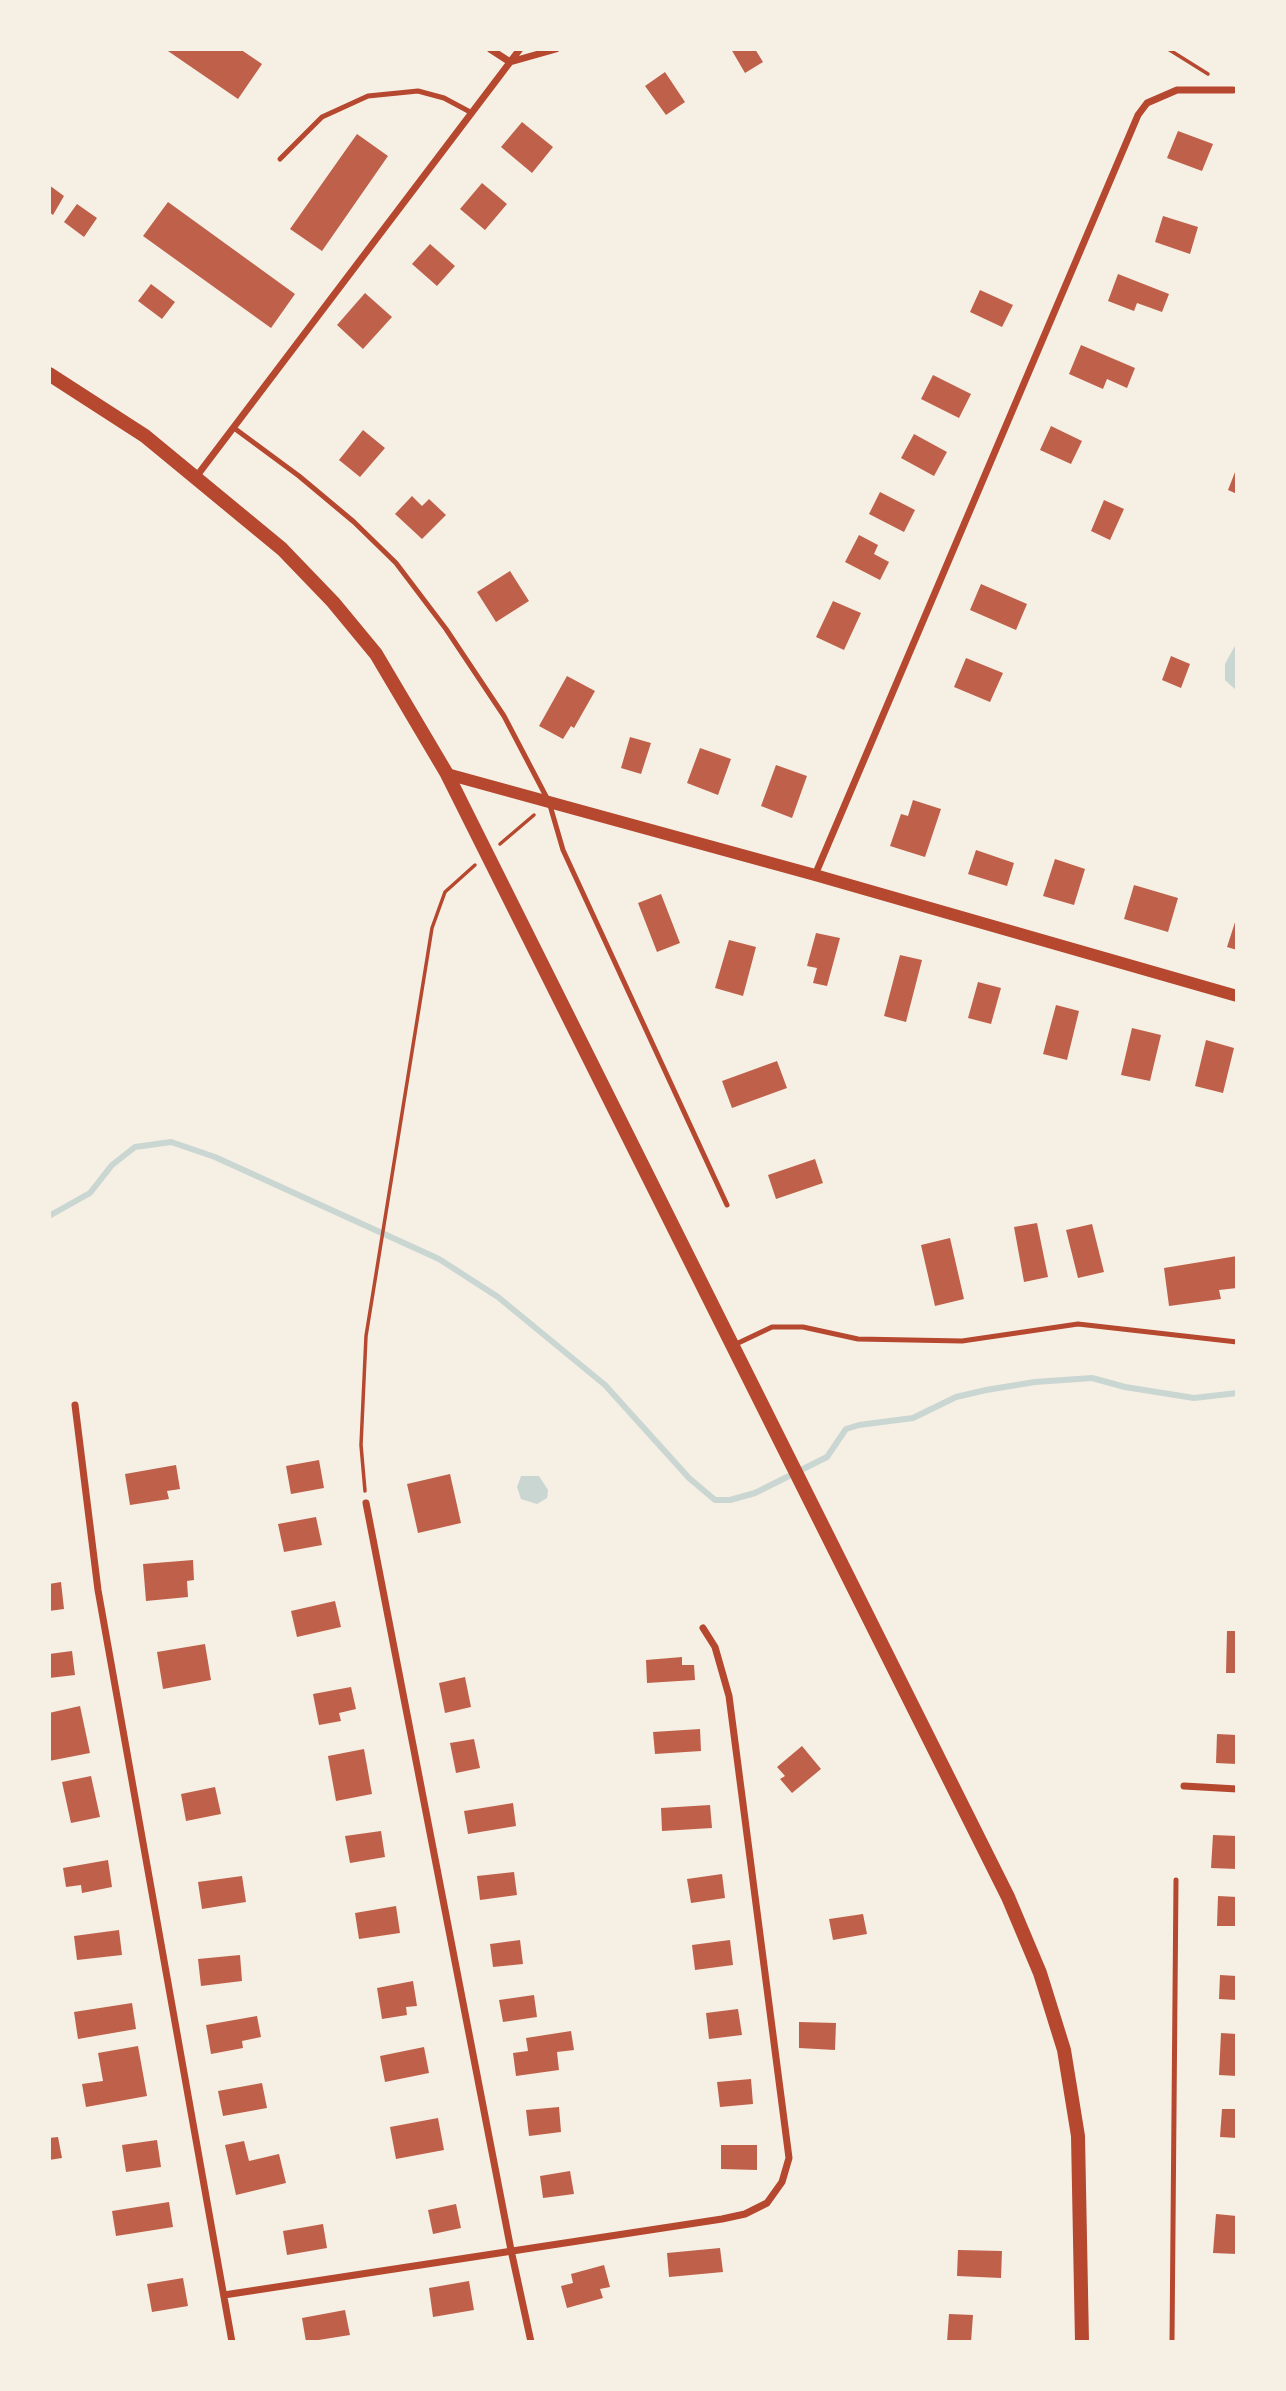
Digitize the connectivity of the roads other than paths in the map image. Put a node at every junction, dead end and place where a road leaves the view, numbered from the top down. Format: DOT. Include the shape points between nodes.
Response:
graph roads {
  1 [pos="490,49"];
  2 [pos="520,49"];
  3 [pos="556,49"];
  4 [pos="510,62"];
  5 [pos="1235,90"];
  6 [pos="472,113"];
  7 [pos="280,159"];
  8 [pos="49,374"];
  9 [pos="234,428"];
  10 [pos="197,477"];
  11 [pos="447,775"];
  12 [pos="548,802"];
  13 [pos="815,875"];
  14 [pos="1237,996"];
  15 [pos="727,1205"];
  16 [pos="1237,1342"];
  17 [pos="734,1345"];
  18 [pos="75,1405"];
  19 [pos="366,1503"];
  20 [pos="703,1628"];
  21 [pos="1184,1786"];
  22 [pos="1237,1789"];
  23 [pos="1176,1880"];
  24 [pos="510,2250"];
  25 [pos="225,2295"];
  26 [pos="232,2342"];
  27 [pos="531,2342"];
  28 [pos="1082,2342"];
  29 [pos="1171,2342"];
  1 -- 4 [label="street"];
  2 -- 4 [label="street"];
  3 -- 4 [label="street"];
  4 -- 6 [label="street"];
  5 -- 13 [label="street" via="1177,90 1147,103 1138,115"];
  6 -- 7 [label="lane" via="418,91 368,96 322,117"];
  6 -- 9 [label="street"];
  8 -- 10 [label="main road" via="145,436"];
  9 -- 10 [label="street"];
  9 -- 12 [label="lane" via="299,476 396,563 504,716"];
  10 -- 11 [label="main road" via="282,549 333,602 376,654"];
  11 -- 12 [label="street"];
  11 -- 17 [label="main road"];
  12 -- 13 [label="street"];
  12 -- 15 [label="lane" via="563,850"];
  13 -- 14 [label="street"];
  16 -- 17 [label="lane" via="1078,1324 962,1341 858,1339 803,1327 772,1326"];
  17 -- 28 [label="main road" via="1008,1897 1040,1973 1064,2050 1078,2136"];
  18 -- 25 [label="street" via="98,1590"];
  19 -- 24 [label="street"];
  20 -- 24 [label="street" via="715,1647 729,1696 789,2158 782,2182 767,2203 745,2214"];
  21 -- 22 [label="street"];
  23 -- 29 [label="lane"];
  24 -- 25 [label="street"];
  24 -- 27 [label="street"];
  25 -- 26 [label="street"];
}
